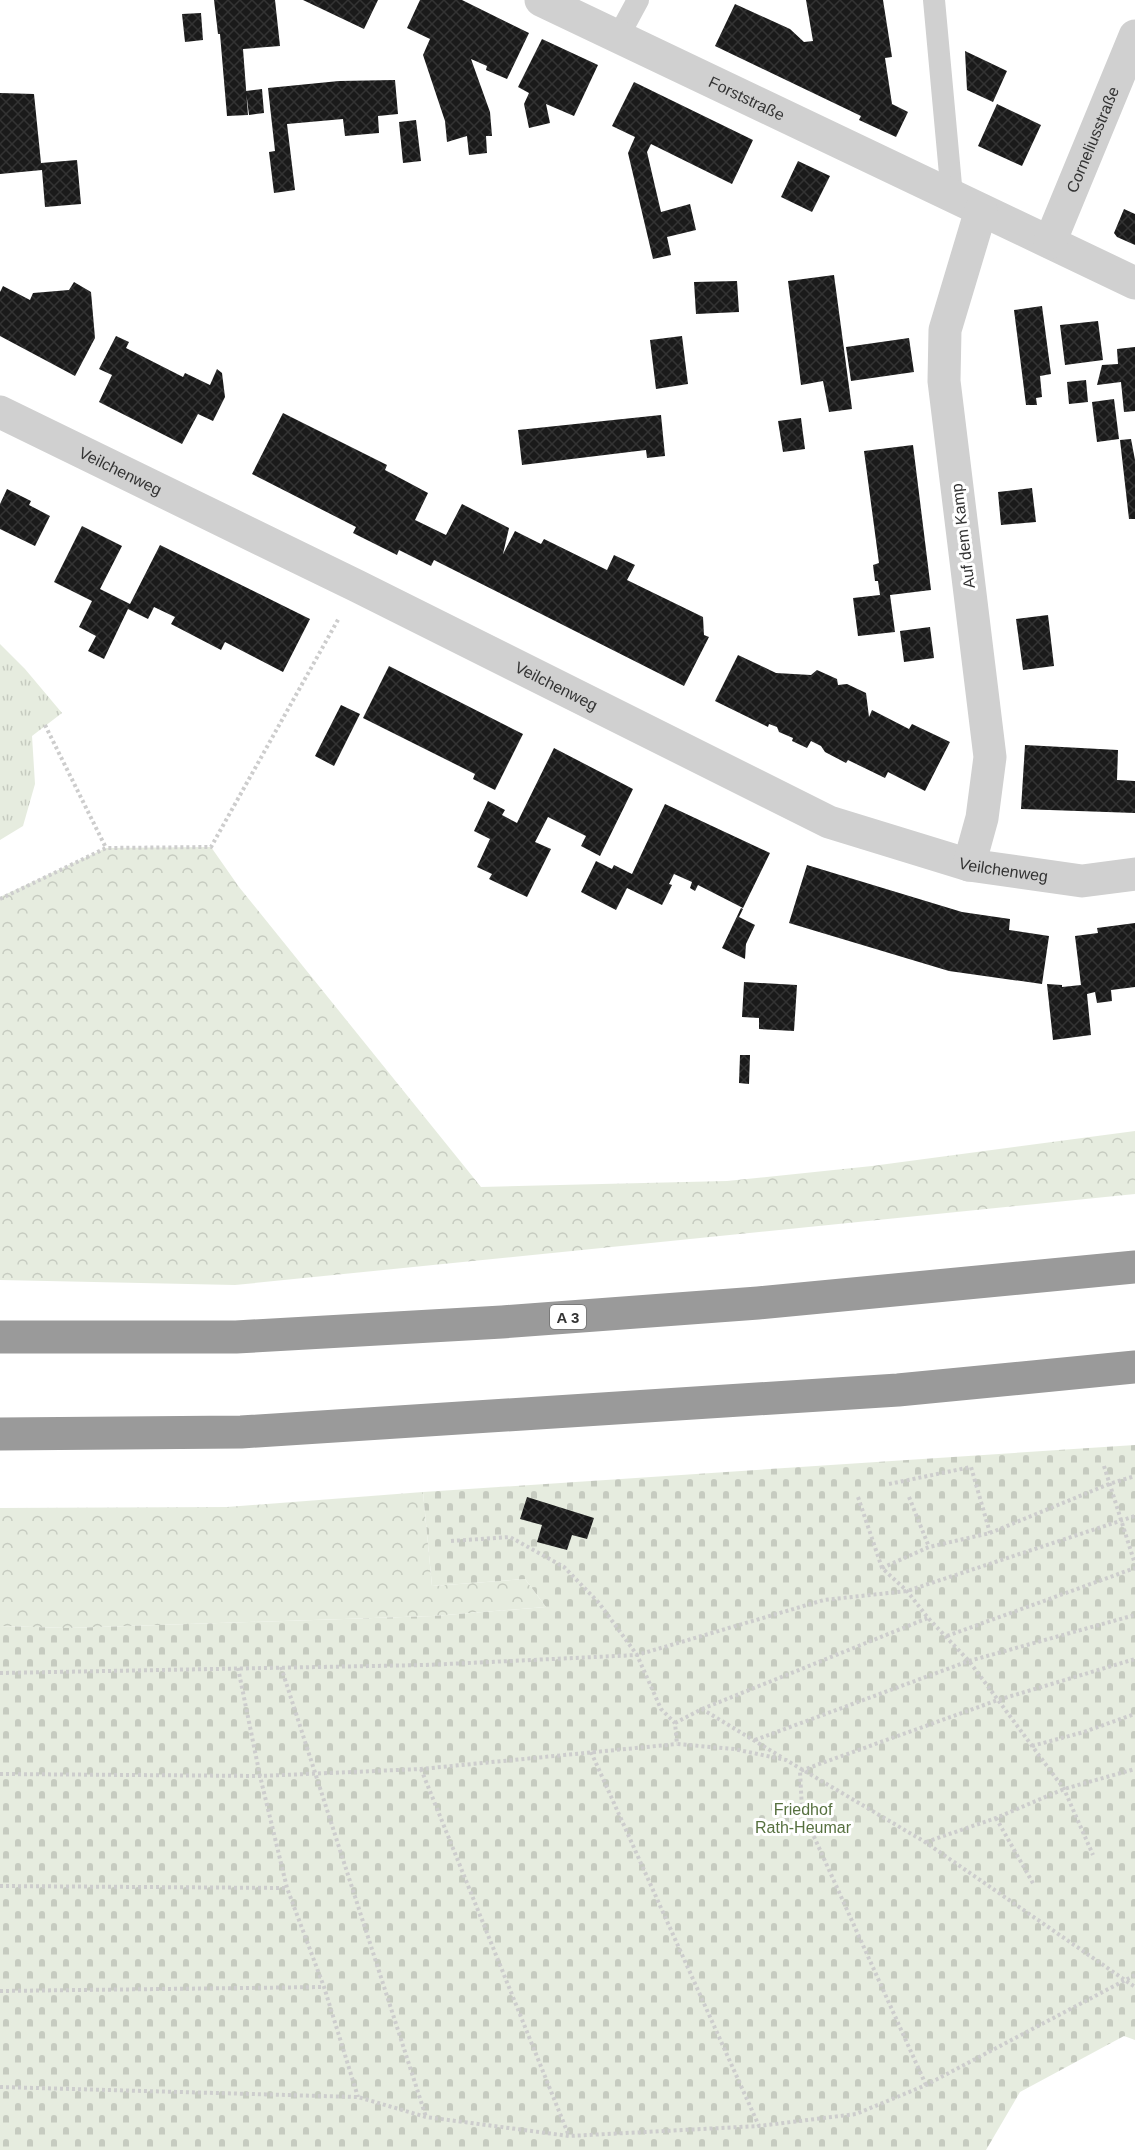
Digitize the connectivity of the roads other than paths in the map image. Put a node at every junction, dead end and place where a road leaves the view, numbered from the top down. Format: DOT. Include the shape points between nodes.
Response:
graph roads {
  1 [pos="541,0"];
  2 [pos="638,0"];
  3 [pos="934,0"];
  4 [pos="1135,36"];
  5 [pos="618,37"];
  6 [pos="966,203"];
  7 [pos="1050,242"];
  8 [pos="1135,283"];
  9 [pos="0,412"];
  10 [pos="969,865"];
  11 [pos="1135,874"];
  12 [pos="1135,1267"];
  13 [pos="0,1338"];
  14 [pos="1135,1367"];
  15 [pos="0,1434"];
  1 -- 5 [label="street, Forststraße"];
  2 -- 5 [label="lane"];
  3 -- 6 [label="lane"];
  4 -- 7 [label="street, Corneliusstraße"];
  5 -- 6 [label="street, Forststraße"];
  6 -- 7 [label="street, Forststraße"];
  6 -- 10 [label="street, Auf dem Kamp" via="945,330 944,381 990,757 982,818"];
  7 -- 8 [label="street, Forststraße"];
  9 -- 10 [label="street, Veilchenweg" via="357,585 829,822"];
  10 -- 11 [label="street, Veilchenweg" via="1082,881"];
  12 -- 13 [label="highway, A 3" via="758,1303 502,1322 236,1336"];
  14 -- 15 [label="highway" via="898,1390 241,1432"];
}
